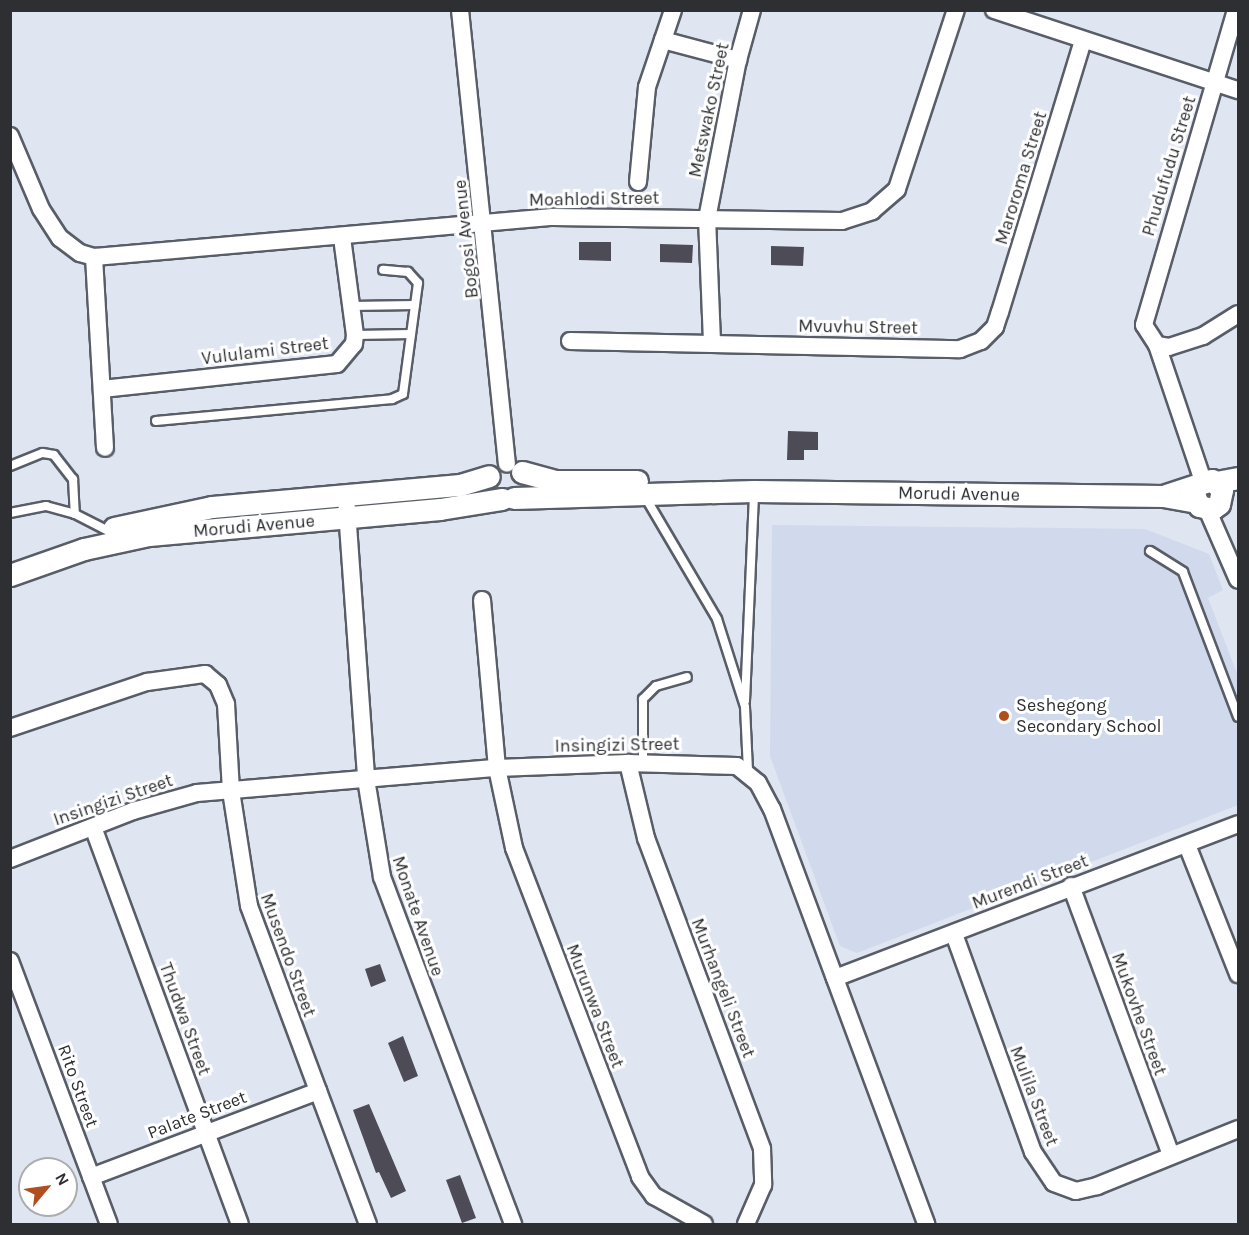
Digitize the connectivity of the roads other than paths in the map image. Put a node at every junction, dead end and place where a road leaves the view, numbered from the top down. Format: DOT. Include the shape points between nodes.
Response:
graph roads {
  1 [pos="460,10"];
  2 [pos="673,10"];
  3 [pos="752,10"];
  4 [pos="956,10"];
  5 [pos="994,10"];
  6 [pos="1236,10"];
  7 [pos="663,40"];
  8 [pos="1083,41"];
  9 [pos="738,60"];
  10 [pos="1215,83"];
  11 [pos="1239,90"];
  12 [pos="10,136"];
  13 [pos="638,182"];
  14 [pos="707,219"];
  15 [pos="484,222"];
  16 [pos="342,237"];
  17 [pos="94,257"];
  18 [pos="383,270"];
  19 [pos="415,305"];
  20 [pos="351,306"];
  21 [pos="1239,314"];
  22 [pos="995,327"];
  23 [pos="411,334"];
  24 [pos="355,335"];
  25 [pos="1151,339"];
  26 [pos="570,341"];
  27 [pos="711,342"];
  28 [pos="102,389"];
  29 [pos="156,421"];
  30 [pos="105,448"];
  31 [pos="10,466"];
  32 [pos="514,468"];
  33 [pos="489,476"];
  34 [pos="1239,477"];
  35 [pos="754,491"];
  36 [pos="1212,493"];
  37 [pos="644,494"];
  38 [pos="346,497"];
  39 [pos="508,499"];
  40 [pos="10,513"];
  41 [pos="75,514"];
  42 [pos="347,518"];
  43 [pos="106,530"];
  44 [pos="1150,551"];
  45 [pos="10,560"];
  46 [pos="10,575"];
  47 [pos="1239,580"];
  48 [pos="482,600"];
  49 [pos="687,676"];
  50 [pos="745,707"];
  51 [pos="1239,717"];
  52 [pos="10,728"];
  53 [pos="635,763"];
  54 [pos="497,768"];
  55 [pos="748,771"];
  56 [pos="366,779"];
  57 [pos="231,791"];
  58 [pos="1239,824"];
  59 [pos="93,826"];
  60 [pos="1187,845"];
  61 [pos="10,859"];
  62 [pos="1071,886"];
  63 [pos="954,934"];
  64 [pos="10,961"];
  65 [pos="1239,974"];
  66 [pos="835,978"];
  67 [pos="318,1091"];
  68 [pos="1239,1129"];
  69 [pos="206,1132"];
  70 [pos="1171,1155"];
  71 [pos="91,1177"];
  72 [pos="109,1224"];
  73 [pos="240,1224"];
  74 [pos="368,1224"];
  75 [pos="513,1224"];
  76 [pos="704,1224"];
  77 [pos="746,1224"];
  78 [pos="926,1224"];
  1 -- 15 [label="street, Bogosi Avenue"];
  2 -- 7 [label="street"];
  3 -- 9 [label="street, Metswako Street"];
  4 -- 14 [label="street, Moahlodi Street" via="905,172 886,201 842,221"];
  5 -- 8 [label="street"];
  6 -- 10 [label="street, Phudufudu Street"];
  7 -- 9 [label="street"];
  7 -- 13 [label="street" via="647,87"];
  8 -- 10 [label="street"];
  8 -- 22 [label="street, Maroroma Street"];
  9 -- 14 [label="street, Metswako Street"];
  10 -- 11 [label="street"];
  10 -- 25 [label="street, Phudufudu Street" via="1144,316"];
  12 -- 17 [label="street" via="41,209 60,238 80,253"];
  14 -- 15 [label="street, Moahlodi Street" via="606,216"];
  14 -- 27 [label="street"];
  15 -- 16 [label="street, Moahlodi Street"];
  15 -- 32 [label="street, Bogosi Avenue"];
  16 -- 17 [label="street, Moahlodi Street"];
  16 -- 20 [label="street"];
  17 -- 28 [label="street"];
  18 -- 19 [label="lane" via="414,276 418,283"];
  19 -- 20 [label="lane"];
  19 -- 23 [label="lane"];
  20 -- 24 [label="street"];
  21 -- 25 [label="street" via="1186,343"];
  22 -- 27 [label="street, Mvuvhu Street" via="981,341 960,349"];
  23 -- 24 [label="lane"];
  23 -- 29 [label="lane" via="406,388 392,399"];
  24 -- 28 [label="street, Vululami Street" via="354,344 343,359 326,367"];
  25 -- 36 [label="street"];
  26 -- 27 [label="street, Mvuvhu Street"];
  28 -- 30 [label="street"];
  31 -- 41 [label="lane" via="43,453 54,455 73,478"];
  32 -- 33 [label="street" via="496,467"];
  32 -- 35 [label="street, Morudi Avenue" via="556,481 637,481"];
  32 -- 39 [label="street" via="523,489"];
  33 -- 38 [label="street, Morudi Avenue" via="460,485"];
  33 -- 39 [label="street" via="492,493"];
  34 -- 36 [label="street, Morudi Avenue"];
  35 -- 36 [label="street, Morudi Avenue" via="1163,496"];
  35 -- 37 [label="street, Morudi Avenue"];
  35 -- 50 [label="lane"];
  36 -- 47 [label="street" via="1221,534"];
  37 -- 39 [label="street, Morudi Avenue"];
  37 -- 50 [label="lane" via="717,619"];
  38 -- 42 [label="street, Monate Avenue"];
  38 -- 43 [label="street, Morudi Avenue" via="212,507"];
  39 -- 42 [label="street, Morudi Avenue"];
  40 -- 41 [label="lane" via="46,506"];
  41 -- 43 [label="lane"];
  42 -- 46 [label="street, Morudi Avenue" via="139,537 84,549"];
  42 -- 56 [label="street, Monate Avenue"];
  43 -- 45 [label="street, Morudi Avenue"];
  44 -- 51 [label="lane" via="1183,572"];
  48 -- 54 [label="street, Murunwa Street"];
  49 -- 53 [label="lane" via="656,686 642,699"];
  50 -- 55 [label="lane"];
  52 -- 57 [label="street, Musendo Street" via="128,687 189,674 212,677 226,704"];
  53 -- 54 [label="street, Insingizi Street"];
  53 -- 55 [label="street, Insingizi Street" via="722,763"];
  53 -- 77 [label="street, Murhangeli Street" via="646,838 762,1149 763,1185"];
  54 -- 56 [label="street, Insingizi Street"];
  54 -- 76 [label="street, Murunwa Street" via="514,848 640,1177 654,1196"];
  55 -- 66 [label="street" via="772,809"];
  56 -- 57 [label="street, Insingizi Street"];
  56 -- 75 [label="street, Monate Avenue" via="381,877"];
  57 -- 59 [label="street, Insingizi Street" via="160,801"];
  57 -- 67 [label="street, Musendo Street" via="249,906"];
  58 -- 60 [label="street, Murendi Street"];
  59 -- 61 [label="street, Insingizi Street"];
  59 -- 69 [label="street, Thudwa Street"];
  60 -- 62 [label="street, Murendi Street"];
  60 -- 65 [label="street"];
  62 -- 63 [label="street, Murendi Street"];
  62 -- 70 [label="street, Mukovhe Street"];
  63 -- 66 [label="street, Murendi Street"];
  63 -- 70 [label="street, Mulila Street" via="1033,1152 1054,1183 1076,1191"];
  64 -- 71 [label="street, Rito Street"];
  66 -- 78 [label="street"];
  67 -- 69 [label="street, Palate Street"];
  67 -- 74 [label="street, Musendo Street"];
  68 -- 70 [label="street, Mulila Street"];
  69 -- 71 [label="street, Palate Street"];
  69 -- 73 [label="street, Thudwa Street"];
  71 -- 72 [label="street, Rito Street"];
}
